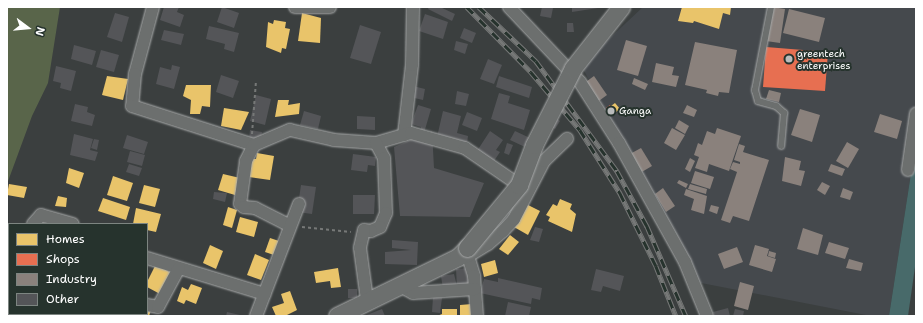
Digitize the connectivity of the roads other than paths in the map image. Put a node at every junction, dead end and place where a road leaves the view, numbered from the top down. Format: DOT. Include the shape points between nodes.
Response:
graph roads {
  1 [pos="153,7"];
  2 [pos="295,7"];
  3 [pos="330,7"];
  4 [pos="413,7"];
  5 [pos="508,7"];
  6 [pos="621,7"];
  7 [pos="771,7"];
  8 [pos="916,114"];
  9 [pos="404,135"];
  10 [pos="567,139"];
  11 [pos="376,143"];
  12 [pos="254,145"];
  13 [pos="781,146"];
  14 [pos="908,170"];
  15 [pos="519,185"];
  16 [pos="299,204"];
  17 [pos="34,223"];
  18 [pos="69,223"];
  19 [pos="291,225"];
  20 [pos="464,254"];
  21 [pos="148,258"];
  22 [pos="179,268"];
  23 [pos="398,285"];
  24 [pos="475,289"];
  25 [pos="265,294"];
  26 [pos="367,300"];
  27 [pos="148,305"];
  28 [pos="256,316"];
  29 [pos="337,316"];
  30 [pos="477,316"];
  31 [pos="707,316"];
  1 -- 12 [label="street" via="135,74 132,106"];
  2 -- 3 [label="street"];
  4 -- 9 [label="street" via="412,65"];
  5 -- 31 [label="street" via="561,60 596,106 685,262"];
  6 -- 15 [label="main road, bridge" via="573,68 534,145"];
  7 -- 13 [label="lane" via="755,90 758,101 776,106 784,113"];
  8 -- 14 [label="street"];
  9 -- 11 [label="street"];
  9 -- 15 [label="street" via="411,133 465,148"];
  10 -- 20 [label="street" via="544,161 514,218 488,244"];
  11 -- 12 [label="street" via="334,140 290,130"];
  11 -- 26 [label="street" via="384,158 386,213 380,227 371,231 364,230 360,254"];
  12 -- 19 [label="street" via="246,161 240,204 255,208"];
  15 -- 20 [label="main road, bridge"];
  16 -- 19 [label="street"];
  17 -- 18 [label="street" via="41,215"];
  19 -- 25 [label="street"];
  20 -- 23 [label="main road"];
  20 -- 24 [label="street"];
  21 -- 22 [label="street"];
  22 -- 25 [label="street"];
  22 -- 27 [label="street" via="158,307"];
  23 -- 24 [label="street" via="413,292"];
  23 -- 26 [label="main road"];
  24 -- 30 [label="street"];
  25 -- 28 [label="street"];
  26 -- 29 [label="main road"];
}
